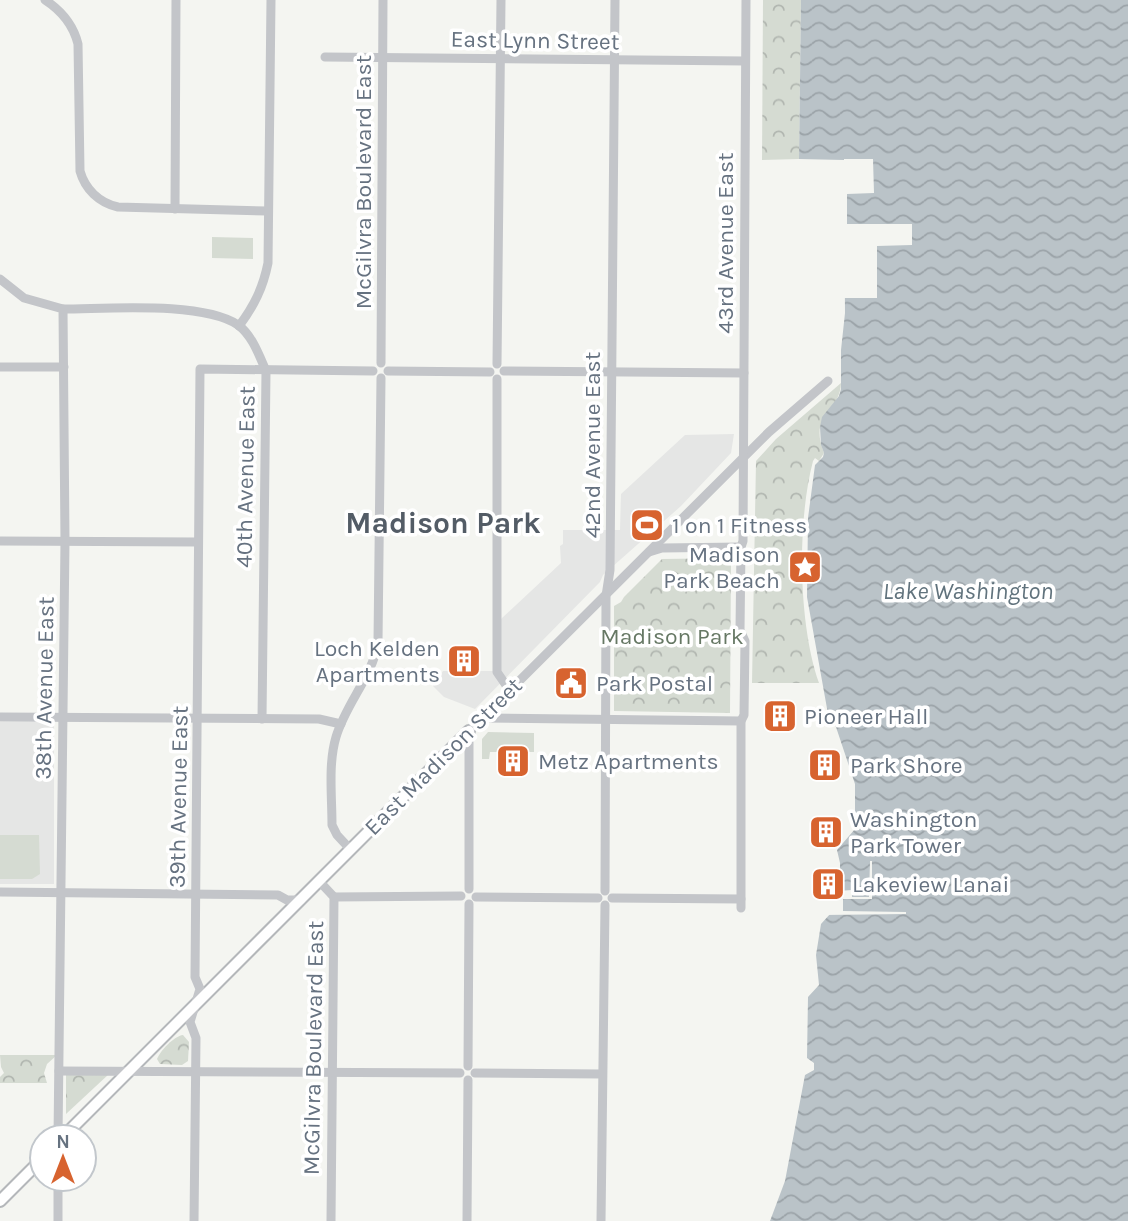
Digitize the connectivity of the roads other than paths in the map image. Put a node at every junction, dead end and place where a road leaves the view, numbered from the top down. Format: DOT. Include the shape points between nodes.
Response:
graph roads {
  1 [pos="45,0"];
  2 [pos="176,0"];
  3 [pos="271,0"];
  4 [pos="383,0"];
  5 [pos="501,0"];
  6 [pos="615,0"];
  7 [pos="746,0"];
  8 [pos="325,57"];
  9 [pos="383,58"];
  10 [pos="500,58"];
  11 [pos="614,60"];
  12 [pos="745,61"];
  13 [pos="175,209"];
  14 [pos="268,211"];
  15 [pos="0,279"];
  16 [pos="63,309"];
  17 [pos="239,326"];
  18 [pos="64,367"];
  19 [pos="377,367"];
  20 [pos="0,368"];
  21 [pos="501,368"];
  22 [pos="266,370"];
  23 [pos="611,371"];
  24 [pos="490,372"];
  25 [pos="744,373"];
  26 [pos="385,375"];
  27 [pos="497,379"];
  28 [pos="828,381"];
  29 [pos="744,460"];
  30 [pos="722,481"];
  31 [pos="744,486"];
  32 [pos="673,528"];
  33 [pos="0,541"];
  34 [pos="65,541"];
  35 [pos="197,542"];
  36 [pos="679,547"];
  37 [pos="741,547"];
  38 [pos="646,554"];
  39 [pos="606,596"];
  40 [pos="510,691"];
  41 [pos="0,717"];
  42 [pos="63,718"];
  43 [pos="199,718"];
  44 [pos="482,718"];
  45 [pos="262,719"];
  46 [pos="605,720"];
  47 [pos="741,722"];
  48 [pos="341,724"];
  49 [pos="469,731"];
  50 [pos="350,849"];
  51 [pos="319,881"];
  52 [pos="469,889"];
  53 [pos="0,892"];
  54 [pos="61,893"];
  55 [pos="196,894"];
  56 [pos="461,896"];
  57 [pos="334,897"];
  58 [pos="605,898"];
  59 [pos="301,900"];
  60 [pos="472,900"];
  61 [pos="195,1005"];
  62 [pos="131,1070"];
  63 [pos="196,1070"];
  64 [pos="59,1071"];
  65 [pos="332,1072"];
  66 [pos="468,1073"];
  67 [pos="602,1074"];
  68 [pos="61,1123"];
  69 [pos="76,1123"];
  70 [pos="28,1172"];
  71 [pos="58,1193"];
  72 [pos="0,1201"];
  73 [pos="58,1221"];
  74 [pos="194,1221"];
  75 [pos="331,1221"];
  76 [pos="467,1221"];
  77 [pos="601,1221"];
  1 -- 13 [label="street" via="67,19 76,37 83,181 99,199 118,208"];
  2 -- 13 [label="street"];
  3 -- 14 [label="street"];
  4 -- 9 [label="street, McGilvra Boulevard East"];
  5 -- 10 [label="street"];
  6 -- 11 [label="street, 42nd Avenue East"];
  7 -- 12 [label="street, 43rd Avenue East"];
  8 -- 9 [label="street, East Lynn Street"];
  9 -- 10 [label="street, East Lynn Street"];
  9 -- 19 [label="street, McGilvra Boulevard East"];
  10 -- 11 [label="street, East Lynn Street"];
  10 -- 21 [label="street"];
  11 -- 12 [label="street, East Lynn Street"];
  11 -- 23 [label="street, 42nd Avenue East"];
  12 -- 25 [label="street, 43rd Avenue East"];
  13 -- 14 [label="street"];
  14 -- 17 [label="street" via="265,277"];
  15 -- 16 [label="street" via="24,298"];
  16 -- 17 [label="street" via="182,309"];
  16 -- 18 [label="street, 38th Avenue East"];
  17 -- 22 [label="street, 40th Avenue East"];
  18 -- 20 [label="street"];
  18 -- 34 [label="street, 38th Avenue East"];
  19 -- 22 [label="street"];
  19 -- 26 [label="street" via="387,366"];
  21 -- 23 [label="street"];
  21 -- 24 [label="street" via="492,366"];
  21 -- 27 [label="street" via="503,377"];
  22 -- 35 [label="street, 39th Avenue East" via="200,369"];
  22 -- 45 [label="street, 40th Avenue East"];
  23 -- 25 [label="street"];
  23 -- 39 [label="street, 42nd Avenue East"];
  24 -- 26 [label="street"];
  24 -- 27 [label="street"];
  25 -- 29 [label="street, 43rd Avenue East"];
  26 -- 48 [label="street" via="378,642 371,667"];
  27 -- 40 [label="street" via="497,672"];
  28 -- 29 [label="street, East Madison Street"];
  29 -- 30 [label="street, East Madison Street"];
  29 -- 31 [label="street, 43rd Avenue East"];
  30 -- 31 [label="street" via="734,479"];
  30 -- 32 [label="street, East Madison Street"];
  31 -- 37 [label="street, 43rd Avenue East"];
  32 -- 36 [label="street"];
  32 -- 38 [label="street, East Madison Street"];
  33 -- 34 [label="street"];
  34 -- 35 [label="street"];
  34 -- 42 [label="street, 38th Avenue East"];
  35 -- 43 [label="street, 39th Avenue East"];
  36 -- 37 [label="street"];
  36 -- 38 [label="street"];
  37 -- 47 [label="street, 43rd Avenue East" via="740,631 745,641"];
  38 -- 39 [label="street, East Madison Street"];
  39 -- 40 [label="street, East Madison Street"];
  39 -- 46 [label="street, 42nd Avenue East"];
  40 -- 44 [label="street, East Madison Street"];
  41 -- 42 [label="street"];
  42 -- 43 [label="street"];
  42 -- 54 [label="street, 38th Avenue East"];
  43 -- 45 [label="street"];
  43 -- 55 [label="street, 39th Avenue East"];
  44 -- 46 [label="street"];
  44 -- 49 [label="street, East Madison Street"];
  45 -- 48 [label="street" via="319,719"];
  46 -- 47 [label="street"];
  46 -- 58 [label="street, 42nd Avenue East"];
  47 -- 58 [label="street, 43rd Avenue East" via="741,904"];
  48 -- 50 [label="street" via="332,753 332,825"];
  49 -- 50 [label="main road, East Madison Street"];
  49 -- 52 [label="street"];
  50 -- 51 [label="main road, East Madison Street"];
  51 -- 57 [label="street, McGilvra Boulevard East"];
  51 -- 59 [label="main road, East Madison Street"];
  52 -- 56 [label="street"];
  52 -- 60 [label="street" via="474,892"];
  53 -- 54 [label="street"];
  54 -- 55 [label="street"];
  54 -- 64 [label="street, 38th Avenue East"];
  55 -- 59 [label="street" via="278,895"];
  55 -- 61 [label="street, 39th Avenue East" via="195,977 200,989"];
  56 -- 57 [label="street"];
  56 -- 60 [label="street" via="464,902"];
  57 -- 65 [label="street, McGilvra Boulevard East"];
  58 -- 60 [label="street"];
  58 -- 67 [label="street, 42nd Avenue East"];
  59 -- 61 [label="main road, East Madison Street"];
  60 -- 66 [label="street"];
  61 -- 62 [label="main road, East Madison Street"];
  61 -- 63 [label="street, 39th Avenue East" via="190,1022 196,1038"];
  62 -- 63 [label="street"];
  62 -- 64 [label="street"];
  62 -- 69 [label="main road, East Madison Street"];
  63 -- 65 [label="street"];
  63 -- 74 [label="street, 39th Avenue East"];
  64 -- 68 [label="street, 38th Avenue East"];
  65 -- 66 [label="street"];
  65 -- 75 [label="street, McGilvra Boulevard East"];
  66 -- 67 [label="street"];
  66 -- 76 [label="street"];
  67 -- 77 [label="street, 42nd Avenue East"];
  70 -- 72 [label="main road"];
  71 -- 73 [label="street"];
}
